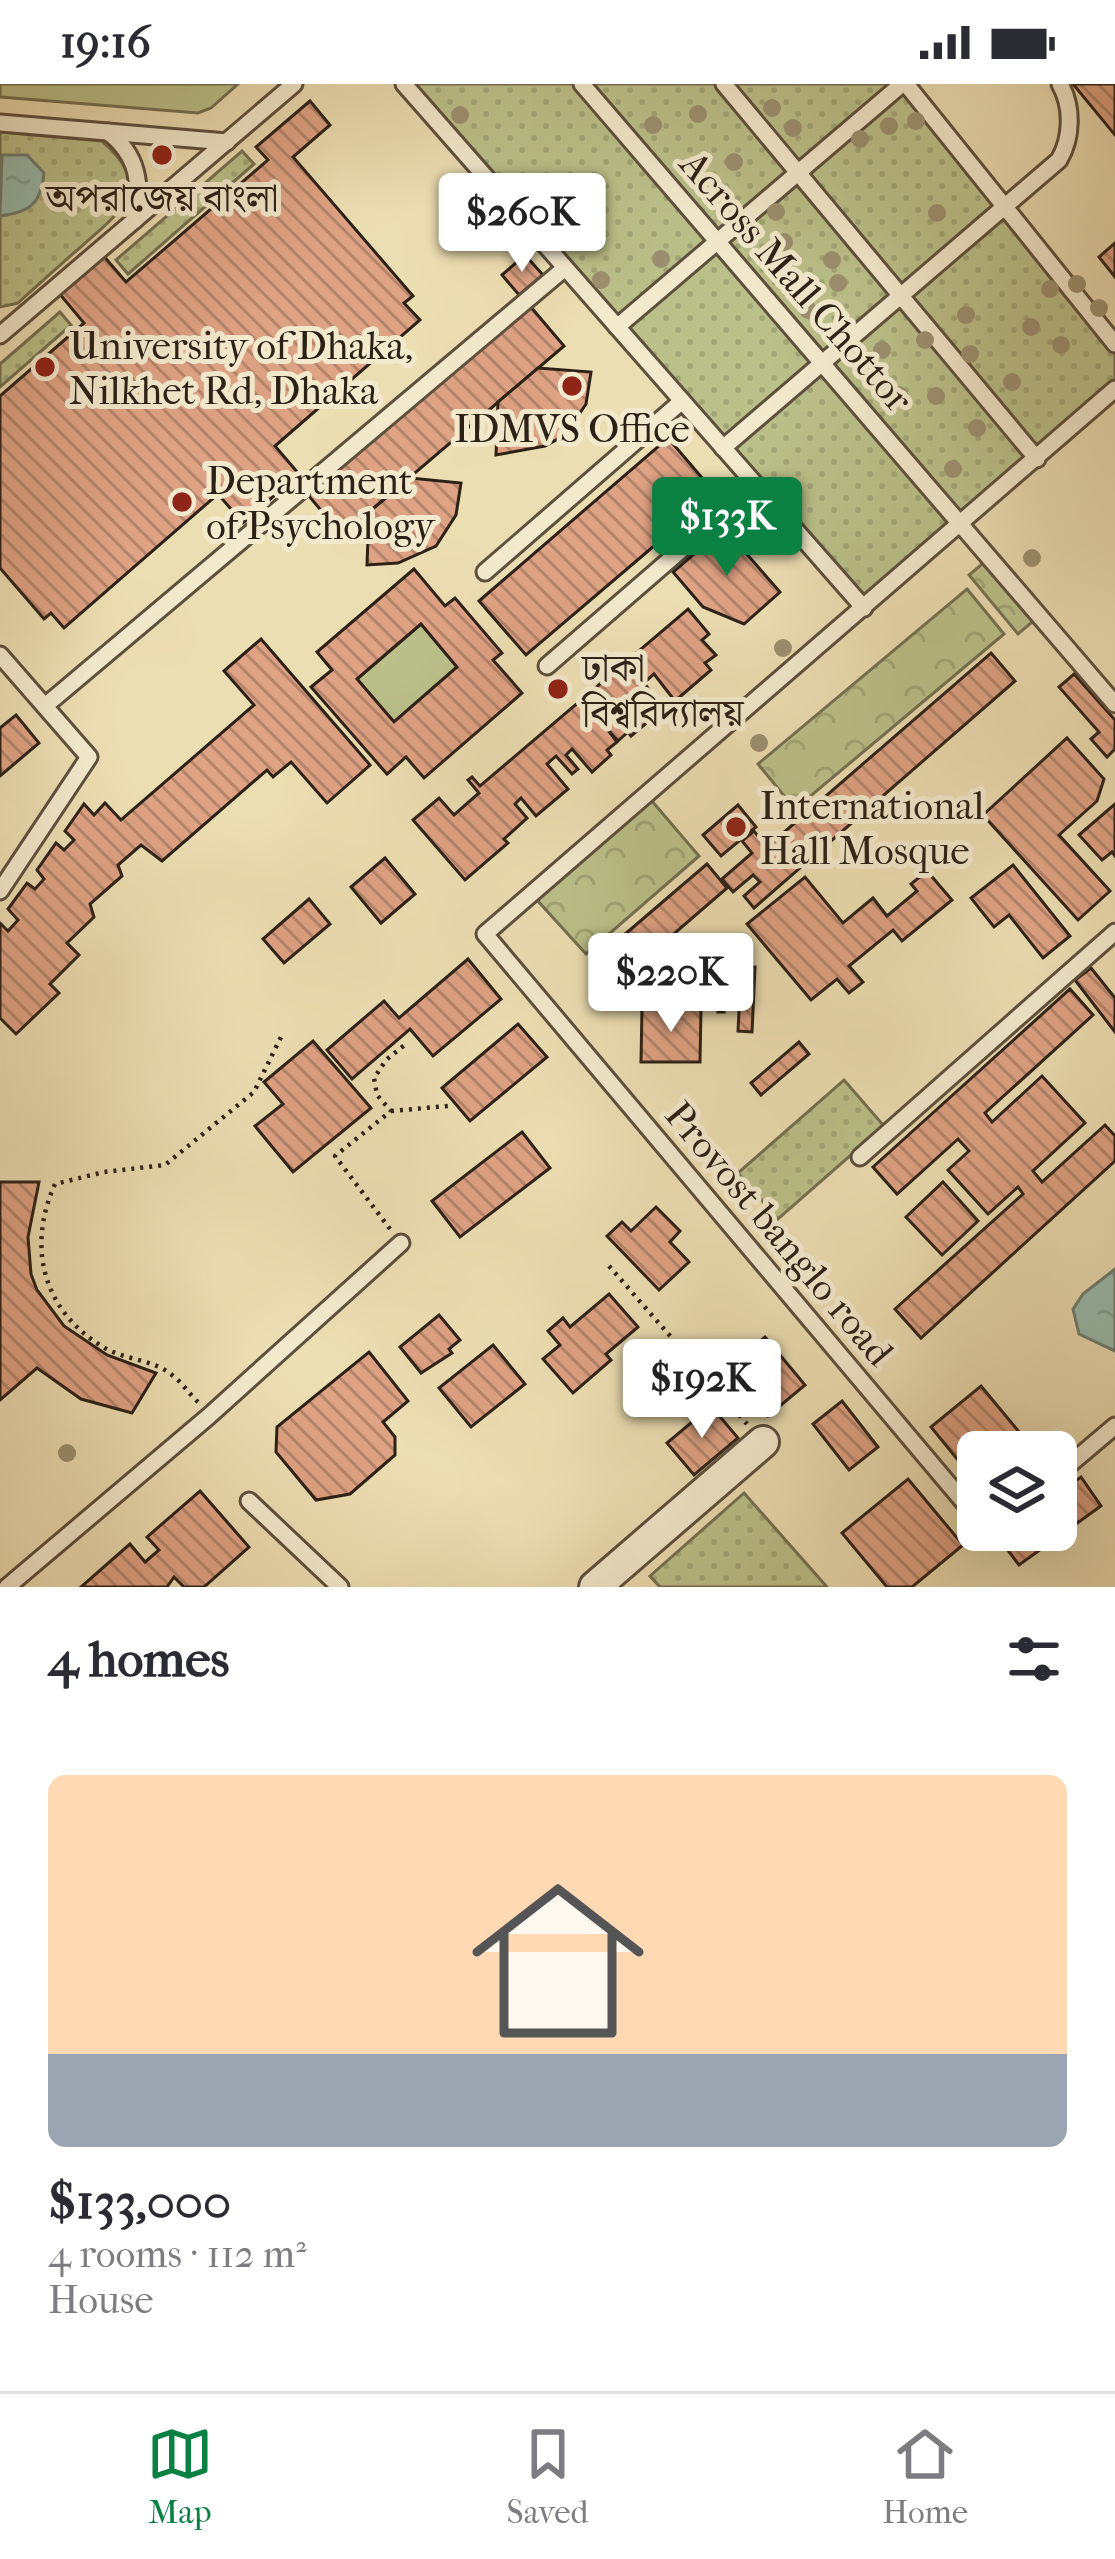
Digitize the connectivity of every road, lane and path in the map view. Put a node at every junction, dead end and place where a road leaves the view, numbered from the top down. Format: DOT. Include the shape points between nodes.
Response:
graph roads {
  1 [pos="294,84"];
  2 [pos="404,84"];
  3 [pos="582,84"];
  4 [pos="724,84"];
  5 [pos="904,84"];
  6 [pos="1060,84"];
  7 [pos="0,123"];
  8 [pos="107,132"];
  9 [pos="227,142"];
  10 [pos="798,173"];
  11 [pos="1006,208"];
  12 [pos="135,220"];
  13 [pos="719,240"];
  14 [pos="565,268"];
  15 [pos="902,297"];
  16 [pos="20,318"];
  17 [pos="0,320"];
  18 [pos="617,327"];
  19 [pos="0,335"];
  20 [pos="1115,344"];
  21 [pos="824,362"];
  22 [pos="1115,389"];
  23 [pos="682,401"];
  24 [pos="723,448"];
  25 [pos="1037,459"];
  26 [pos="756,485"];
  27 [pos="963,522"];
  28 [pos="485,572"];
  29 [pos="863,608"];
  30 [pos="0,656"];
  31 [pos="547,666"];
  32 [pos="1115,704"];
  33 [pos="45,706"];
  34 [pos="0,891"];
  35 [pos="1115,932"];
  36 [pos="280,1037"];
  37 [pos="406,1043"];
  38 [pos="448,1106"];
  39 [pos="391,1111"];
  40 [pos="860,1157"];
  41 [pos="401,1244"];
  42 [pos="610,1266"];
  43 [pos="209,1415"];
  44 [pos="1115,1426"];
  45 [pos="763,1442"];
  46 [pos="1077,1458"];
  47 [pos="957,1493"];
  48 [pos="249,1501"];
  49 [pos="7,1587"];
  50 [pos="340,1587"];
  51 [pos="596,1587"];
  1 -- 9 [label="lane"];
  2 -- 14 [label="lane"];
  3 -- 13 [label="lane, Across Mall Chottor"];
  4 -- 10 [label="lane, Across Mall Chottor"];
  5 -- 10 [label="lane"];
  5 -- 11 [label="lane"];
  6 -- 11 [label="lane" via="1067,146"];
  7 -- 8 [label="lane"];
  8 -- 9 [label="lane"];
  8 -- 12 [label="lane" via="134,160"];
  9 -- 12 [label="lane"];
  10 -- 13 [label="lane"];
  10 -- 15 [label="lane, Across Mall Chottor"];
  11 -- 15 [label="lane"];
  11 -- 20 [label="lane"];
  12 -- 16 [label="lane"];
  13 -- 18 [label="lane"];
  13 -- 21 [label="lane, Across Mall Chottor"];
  14 -- 18 [label="lane"];
  14 -- 33 [label="lane"];
  15 -- 21 [label="lane"];
  15 -- 25 [label="lane, Across Mall Chottor"];
  16 -- 17 [label="lane"];
  16 -- 19 [label="lane"];
  18 -- 23 [label="lane"];
  21 -- 24 [label="lane"];
  21 -- 27 [label="lane, Across Mall Chottor"];
  22 -- 25 [label="lane"];
  23 -- 24 [label="lane"];
  23 -- 28 [label="lane"];
  24 -- 26 [label="lane"];
  25 -- 27 [label="lane"];
  26 -- 29 [label="lane"];
  26 -- 31 [label="lane"];
  27 -- 29 [label="lane"];
  27 -- 32 [label="lane, Across Mall Chottor"];
  29 -- 47 [label="lane, Provost banglo road" via="485,934"];
  30 -- 33 [label="lane"];
  33 -- 34 [label="lane" via="89,757"];
  35 -- 40 [label="lane"];
  36 -- 43 [label="path" via="254,1092 165,1165 55,1184 44,1208 43,1266 60,1305 102,1346 172,1374"];
  37 -- 39 [label="path" via="374,1078"];
  38 -- 39 [label="path"];
  39 -- 41 [label="path" via="335,1156"];
  41 -- 43 [label="lane"];
  42 -- 45 [label="path"];
  43 -- 49 [label="lane"];
  44 -- 46 [label="lane"];
  45 -- 51 [label="street"];
  48 -- 50 [label="lane"];
}
